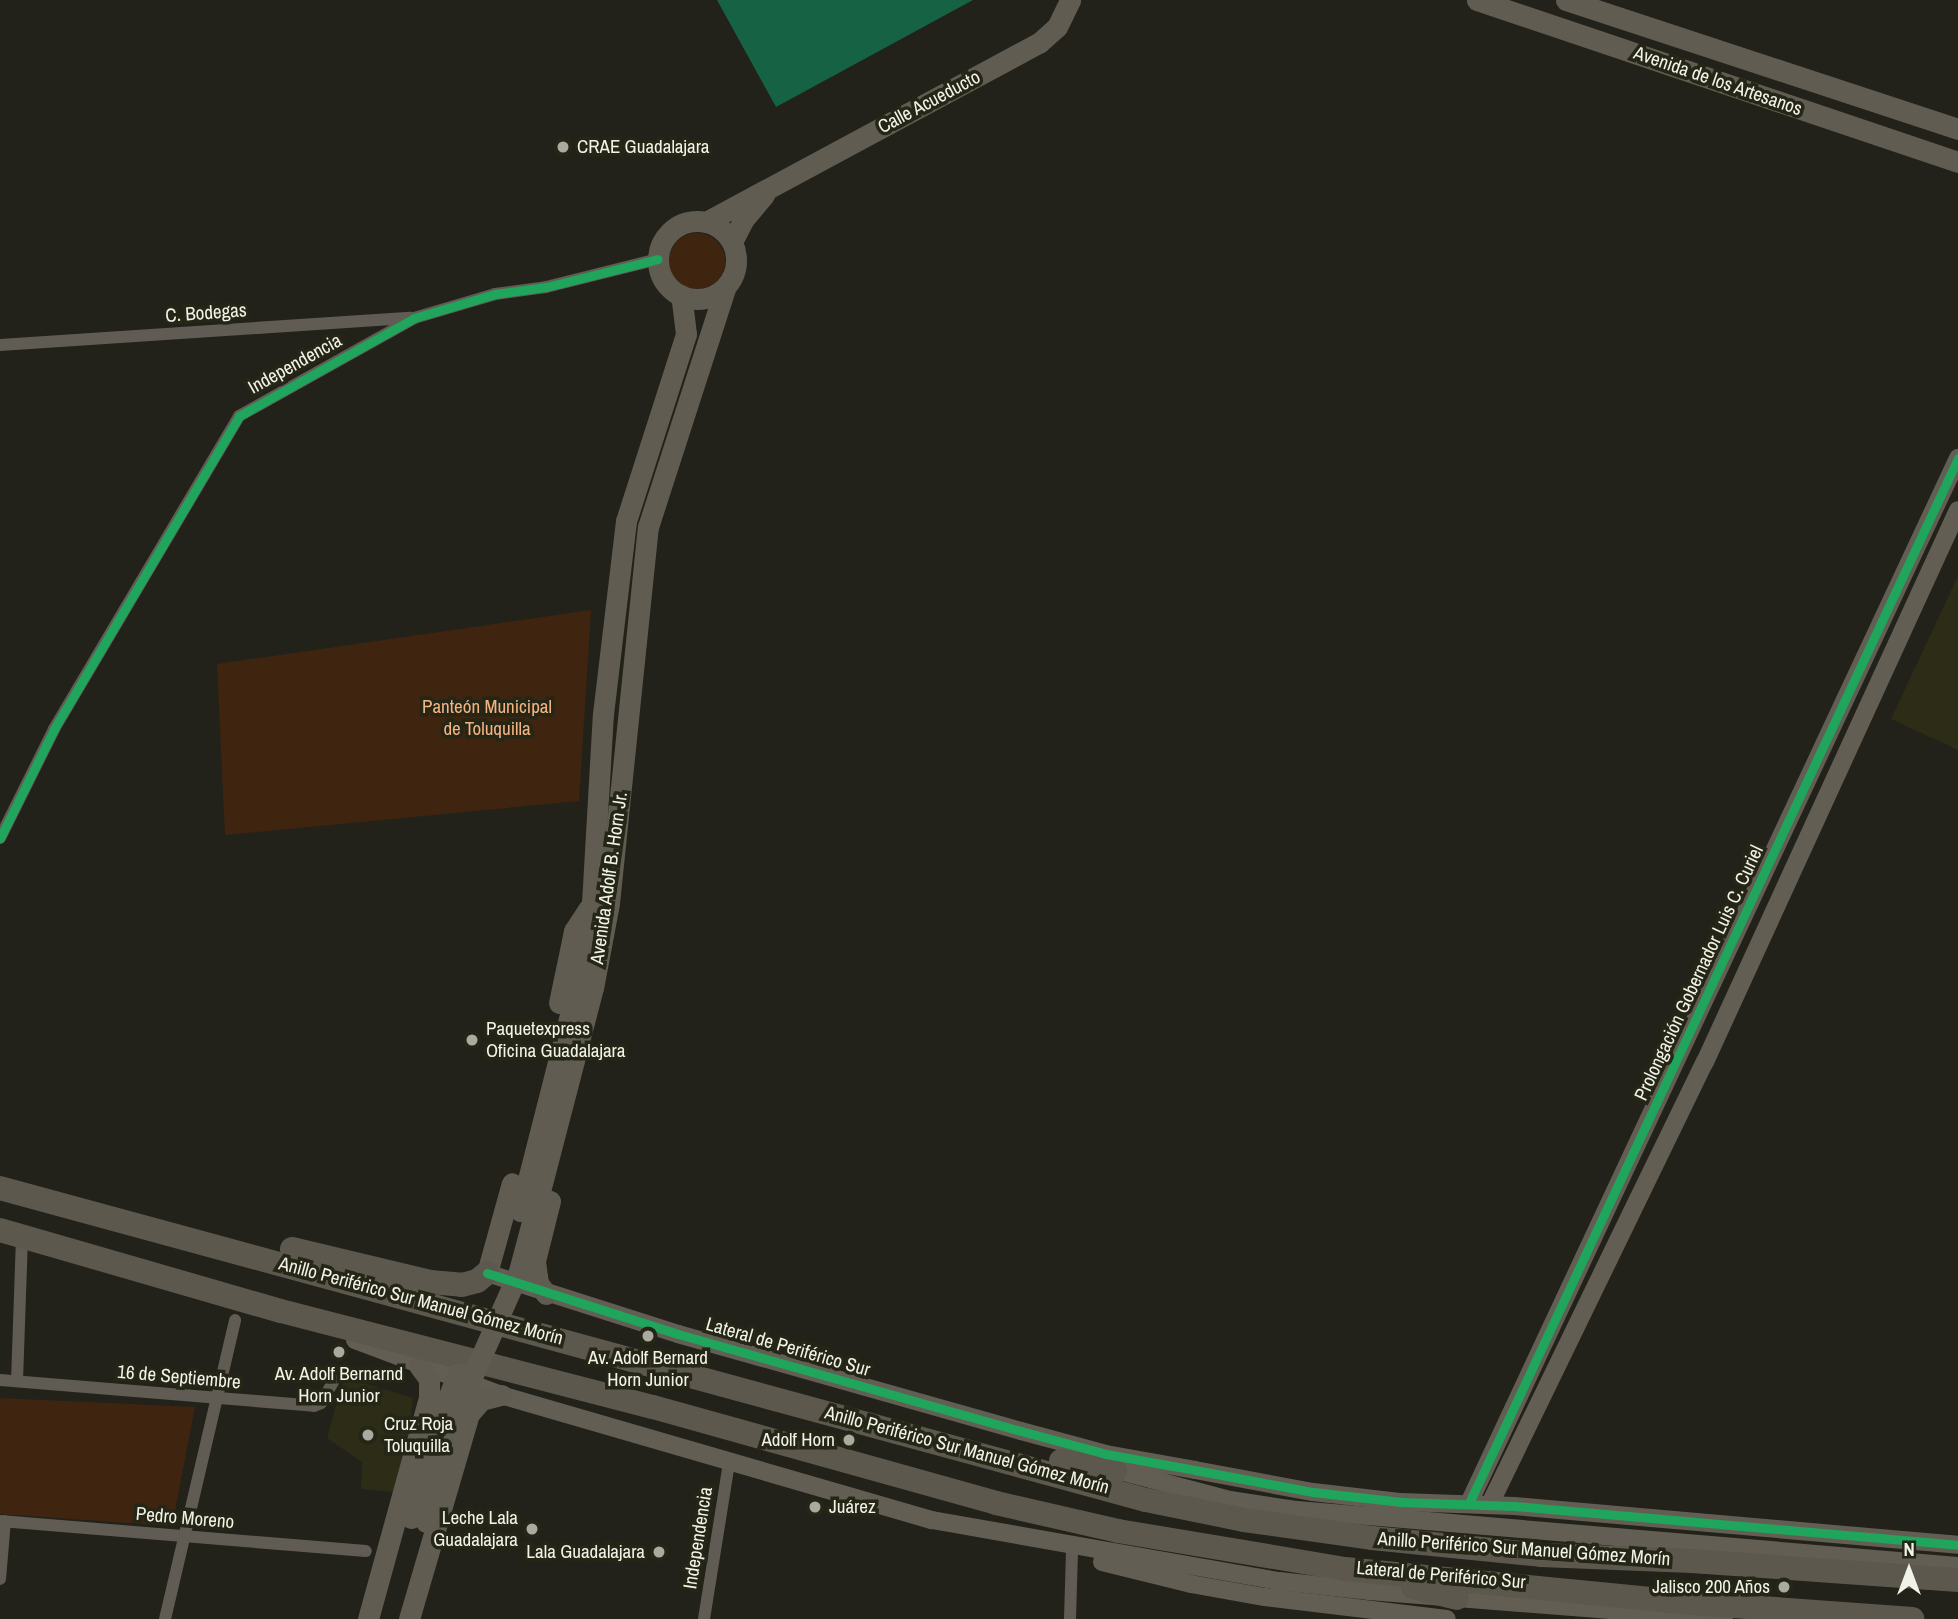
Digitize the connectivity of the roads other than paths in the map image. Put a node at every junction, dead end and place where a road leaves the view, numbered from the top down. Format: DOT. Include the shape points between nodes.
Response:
graph roads {
  1 [pos="1070,0"];
  2 [pos="1477,0"];
  3 [pos="1566,0"];
  4 [pos="1528,8"];
  5 [pos="1958,129"];
  6 [pos="1958,162"];
  7 [pos="771,187"];
  8 [pos="706,222"];
  9 [pos="732,242"];
  10 [pos="658,259"];
  11 [pos="724,288"];
  12 [pos="681,295"];
  13 [pos="414,318"];
  14 [pos="0,345"];
  15 [pos="1958,458"];
  16 [pos="1958,510"];
  17 [pos="0,838"];
  18 [pos="601,903"];
  19 [pos="0,1188"];
  20 [pos="82,1209"];
  21 [pos="11,1233"];
  22 [pos="498,1240"];
  23 [pos="538,1250"];
  24 [pos="487,1273"];
  25 [pos="546,1294"];
  26 [pos="281,1311"];
  27 [pos="234,1320"];
  28 [pos="419,1365"];
  29 [pos="337,1375"];
  30 [pos="0,1380"];
  31 [pos="17,1381"];
  32 [pos="501,1395"];
  33 [pos="216,1400"];
  34 [pos="1021,1431"];
  35 [pos="912,1435"];
  36 [pos="419,1437"];
  37 [pos="459,1446"];
  38 [pos="729,1462"];
  39 [pos="1115,1471"];
  40 [pos="403,1495"];
  41 [pos="1469,1503"];
  42 [pos="1490,1504"];
  43 [pos="442,1506"];
  44 [pos="418,1520"];
  45 [pos="2,1521"];
  46 [pos="186,1538"];
  47 [pos="1022,1538"];
  48 [pos="1958,1545"];
  49 [pos="366,1551"];
  50 [pos="1072,1553"];
  51 [pos="1958,1566"];
  52 [pos="1345,1569"];
  53 [pos="0,1579"];
  54 [pos="1958,1580"];
  55 [pos="1452,1609"];
  56 [pos="1431,1618"];
  57 [pos="165,1619"];
  58 [pos="369,1619"];
  59 [pos="382,1619"];
  60 [pos="398,1619"];
  61 [pos="409,1619"];
  62 [pos="704,1619"];
  63 [pos="1070,1619"];
  64 [pos="1724,1619"];
  65 [pos="1912,1619"];
  1 -- 7 [label="main road, Calle Acueducto" via="1058,27 1039,43"];
  2 -- 4 [label="main road, Avenida de los Artesanos"];
  3 -- 5 [label="main road, Avenida de los Artesanos"];
  4 -- 6 [label="main road, Avenida de los Artesanos"];
  7 -- 8 [label="main road, Calle Acueducto"];
  7 -- 9 [label="main road, Calle Acueducto" via="743,220"];
  8 -- 9 [label="main road"];
  8 -- 10 [label="main road" via="673,230"];
  9 -- 11 [label="main road" via="736,266"];
  10 -- 12 [label="main road" via="664,281"];
  10 -- 13 [label="street, Independencia" via="495,294"];
  11 -- 12 [label="main road" via="704,298"];
  11 -- 18 [label="main road, Avenida Adolf B. Horn Jr." via="648,527"];
  12 -- 18 [label="main road, Avenida Adolf B. Horn Jr." via="685,334 626,521 603,714"];
  13 -- 14 [label="street, C. Bodegas"];
  13 -- 17 [label="street, Independencia" via="239,415 54,729"];
  15 -- 41 [label="street, Prolongación Gobernador Luis C. Curiel"];
  16 -- 42 [label="street" via="1705,1062"];
  18 -- 22 [label="main road" via="574,931"];
  18 -- 23 [label="main road" via="615,938"];
  18 -- 44 [label="main road, Avenida Adolf B. Horn Jr., bridge" via="526,1217 440,1418"];
  19 -- 20 [label="highway, Anillo Periférico Sur Manuel Gómez Morín"];
  20 -- 24 [label="highway" via="168,1220 430,1282 463,1285"];
  20 -- 35 [label="highway, Anillo Periférico Sur Manuel Gómez Morín"];
  21 -- 26 [label="highway, Anillo Periférico Sur Manuel Gómez Morín"];
  21 -- 31 [label="street"];
  22 -- 23 [label="main road" via="516,1252"];
  22 -- 24 [label="main road"];
  23 -- 25 [label="main road" via="536,1274"];
  24 -- 25 [label="street, Lateral de Periférico Sur"];
  25 -- 34 [label="street, Lateral de Periférico Sur"];
  26 -- 28 [label="street"];
  26 -- 52 [label="highway, Anillo Periférico Sur Manuel Gómez Morín" via="653,1407 996,1503 1118,1531"];
  27 -- 33 [label="street"];
  28 -- 32 [label="street"];
  28 -- 36 [label="main road" via="430,1388"];
  29 -- 33 [label="street, 16 de Septiembre" via="317,1406"];
  30 -- 31 [label="street, 16 de Septiembre"];
  31 -- 33 [label="street, 16 de Septiembre"];
  32 -- 37 [label="main road" via="474,1406"];
  32 -- 38 [label="street"];
  33 -- 46 [label="street"];
  34 -- 39 [label="street"];
  34 -- 41 [label="street" via="1107,1454 1313,1492 1401,1502"];
  35 -- 39 [label="highway"];
  35 -- 54 [label="highway, Anillo Periférico Sur Manuel Gómez Morín" via="1146,1500 1349,1535 1541,1555"];
  36 -- 37 [label="main road" via="433,1423 446,1423 457,1434"];
  36 -- 40 [label="main road"];
  37 -- 43 [label="main road"];
  38 -- 47 [label="street" via="932,1520"];
  38 -- 62 [label="street, Independencia"];
  39 -- 51 [label="street" via="1230,1500 1297,1510"];
  40 -- 43 [label="main road"];
  40 -- 58 [label="main road"];
  41 -- 42 [label="street"];
  42 -- 48 [label="street"];
  43 -- 61 [label="main road"];
  44 -- 59 [label="main road, Avenida Adolf B. Horn Jr."];
  44 -- 60 [label="main road, Avenida Adolf B. Horn Jr."];
  45 -- 46 [label="street, Pedro Moreno"];
  45 -- 53 [label="street"];
  46 -- 49 [label="street, Pedro Moreno"];
  46 -- 57 [label="street"];
  47 -- 50 [label="street"];
  47 -- 55 [label="street, Lateral de Periférico Sur"];
  50 -- 56 [label="street" via="1191,1584"];
  50 -- 63 [label="street"];
  52 -- 55 [label="highway"];
  52 -- 65 [label="highway, Anillo Periférico Sur Manuel Gómez Morín"];
  55 -- 56 [label="street"];
  55 -- 64 [label="street, Lateral de Periférico Sur"];
}
